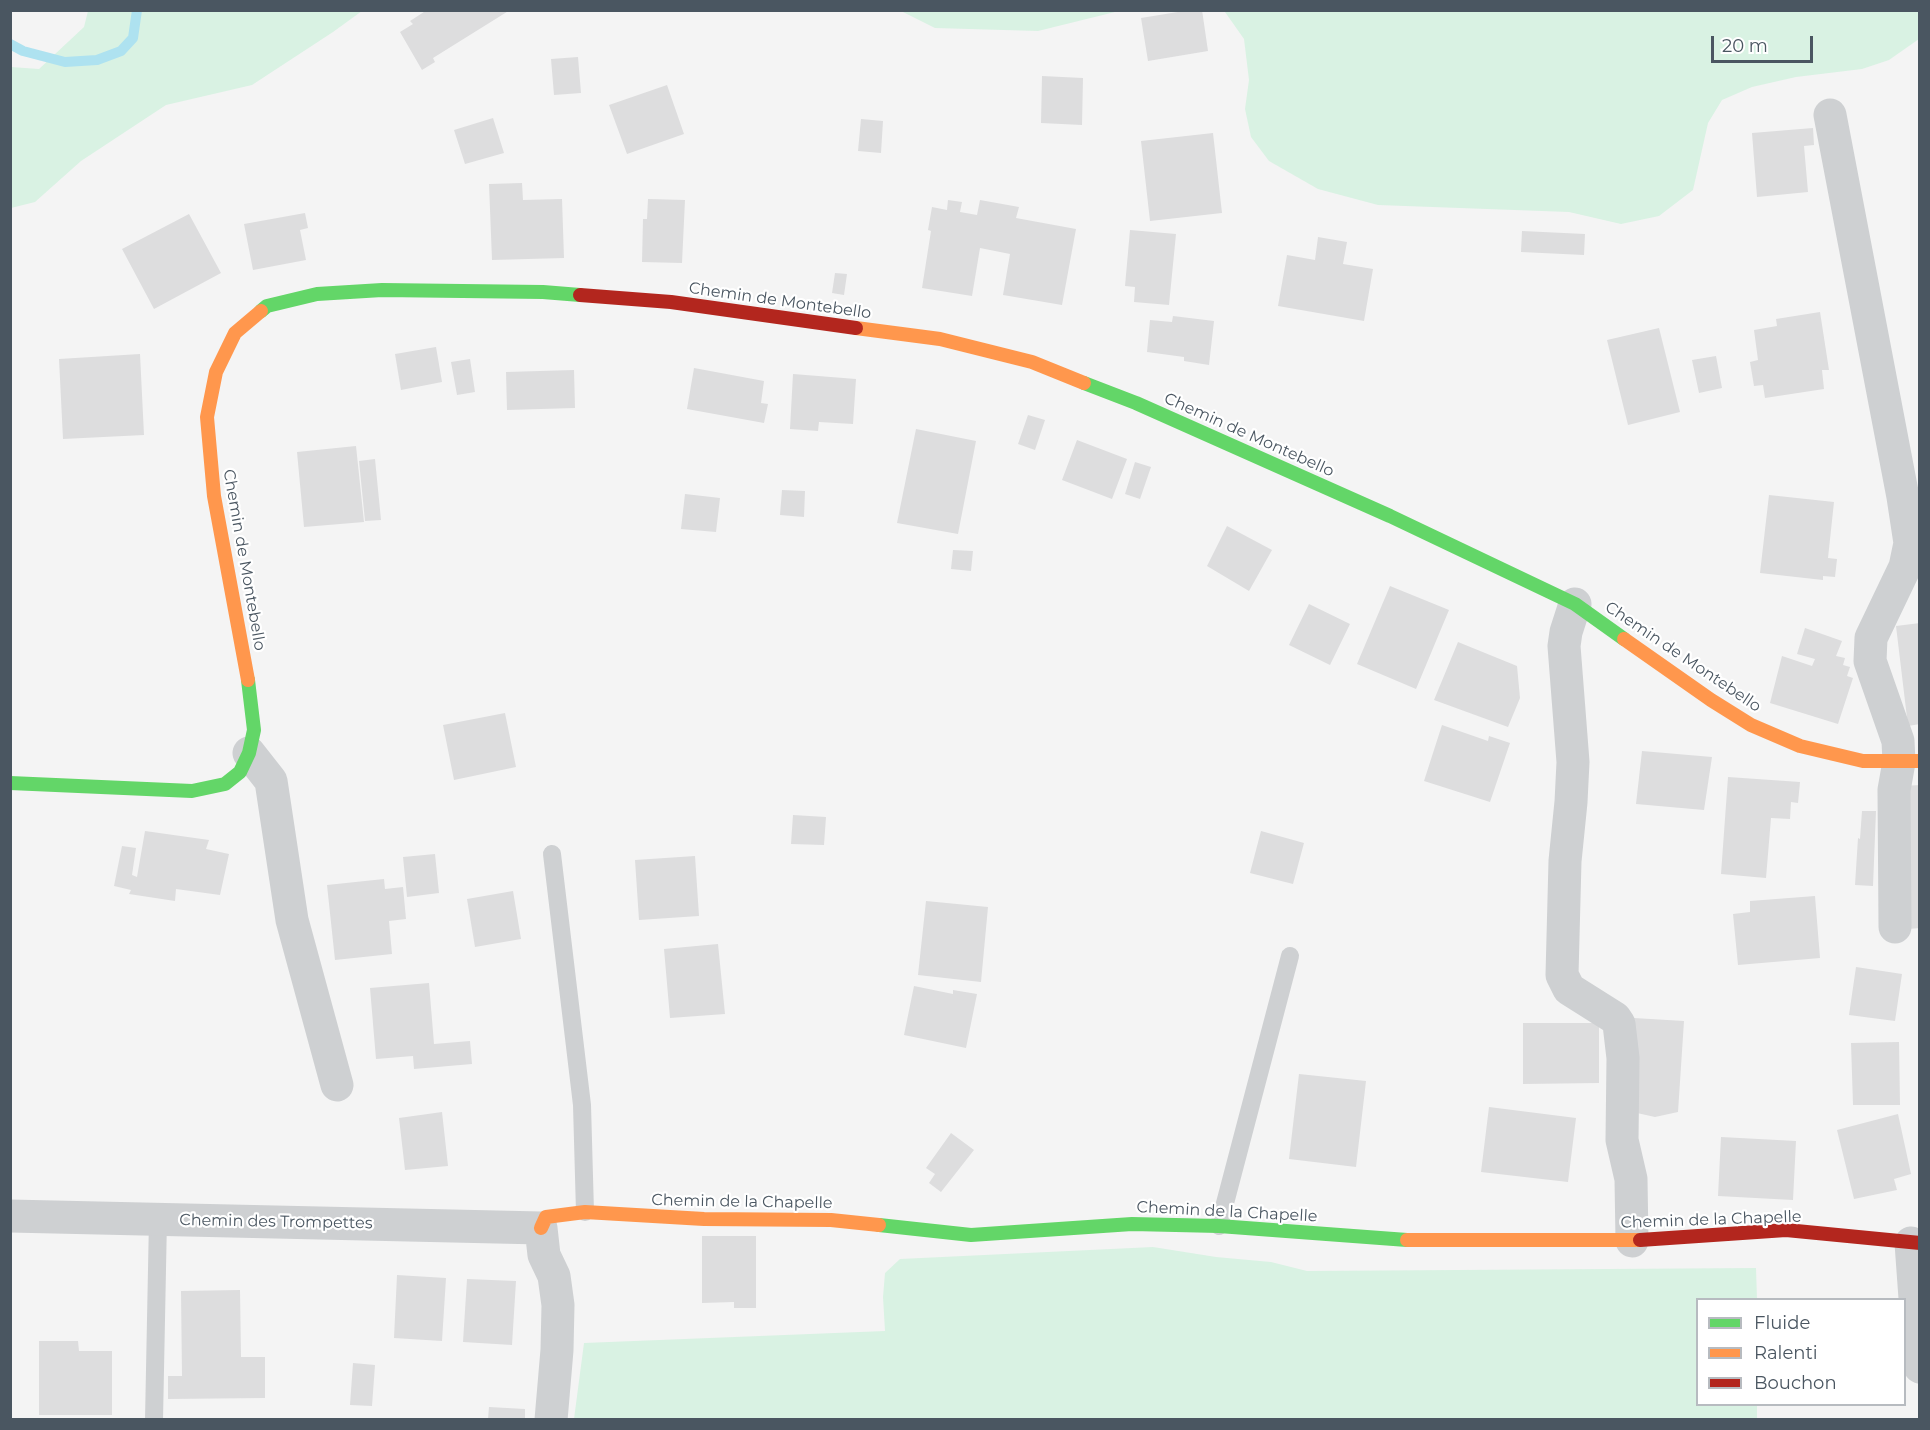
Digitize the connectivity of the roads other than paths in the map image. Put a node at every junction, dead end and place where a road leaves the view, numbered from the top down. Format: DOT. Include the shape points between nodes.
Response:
graph roads {
  1 [pos="1830,115"];
  2 [pos="1575,604"];
  3 [pos="249,753"];
  4 [pos="1909,761"];
  5 [pos="10,783"];
  6 [pos="552,854"];
  7 [pos="1894,927"];
  8 [pos="1290,956"];
  9 [pos="337,1085"];
  10 [pos="585,1212"];
  11 [pos="10,1216"];
  12 [pos="158,1219"];
  13 [pos="1219,1226"];
  14 [pos="541,1228"];
  15 [pos="1632,1241"];
  16 [pos="1915,1243"];
  17 [pos="1920,1367"];
  18 [pos="154,1419"];
  19 [pos="552,1419"];
  1 -- 4 [label="street" via="1910,543 1905,567 1871,638 1870,661"];
  2 -- 3 [label="street, Chemin de Montebello" via="1390,516 1136,404 1032,362 940,339 671,302 543,292 382,290 317,294 267,306 235,333 216,372 207,417 214,496 250,693 254,730"];
  2 -- 4 [label="street, Chemin de Montebello" via="1751,724 1800,746 1863,761"];
  2 -- 15 [label="street" via="1564,646 1573,771 1565,861 1562,975 1569,989 1616,1017 1619,1024 1623,1058 1622,1140 1631,1179"];
  3 -- 5 [label="street, Chemin de Montebello" via="240,772 225,784 192,791"];
  3 -- 9 [label="street" via="271,781 292,920"];
  4 -- 7 [label="street" via="1894,790"];
  6 -- 10 [label="lane" via="582,1104"];
  8 -- 13 [label="lane"];
  10 -- 13 [label="street, Chemin de la Chapelle" via="704,1219 831,1220 971,1235 1132,1224"];
  10 -- 14 [label="street, Chemin de la Chapelle" via="546,1217"];
  11 -- 12 [label="street, Chemin des Trompettes"];
  12 -- 14 [label="street, Chemin des Trompettes"];
  12 -- 18 [label="lane"];
  13 -- 15 [label="street, Chemin de la Chapelle" via="1424,1241"];
  14 -- 19 [label="street" via="544,1256 554,1276 558,1305"];
  15 -- 16 [label="street, Chemin de la Chapelle" via="1786,1230"];
  16 -- 17 [label="street"];
}
